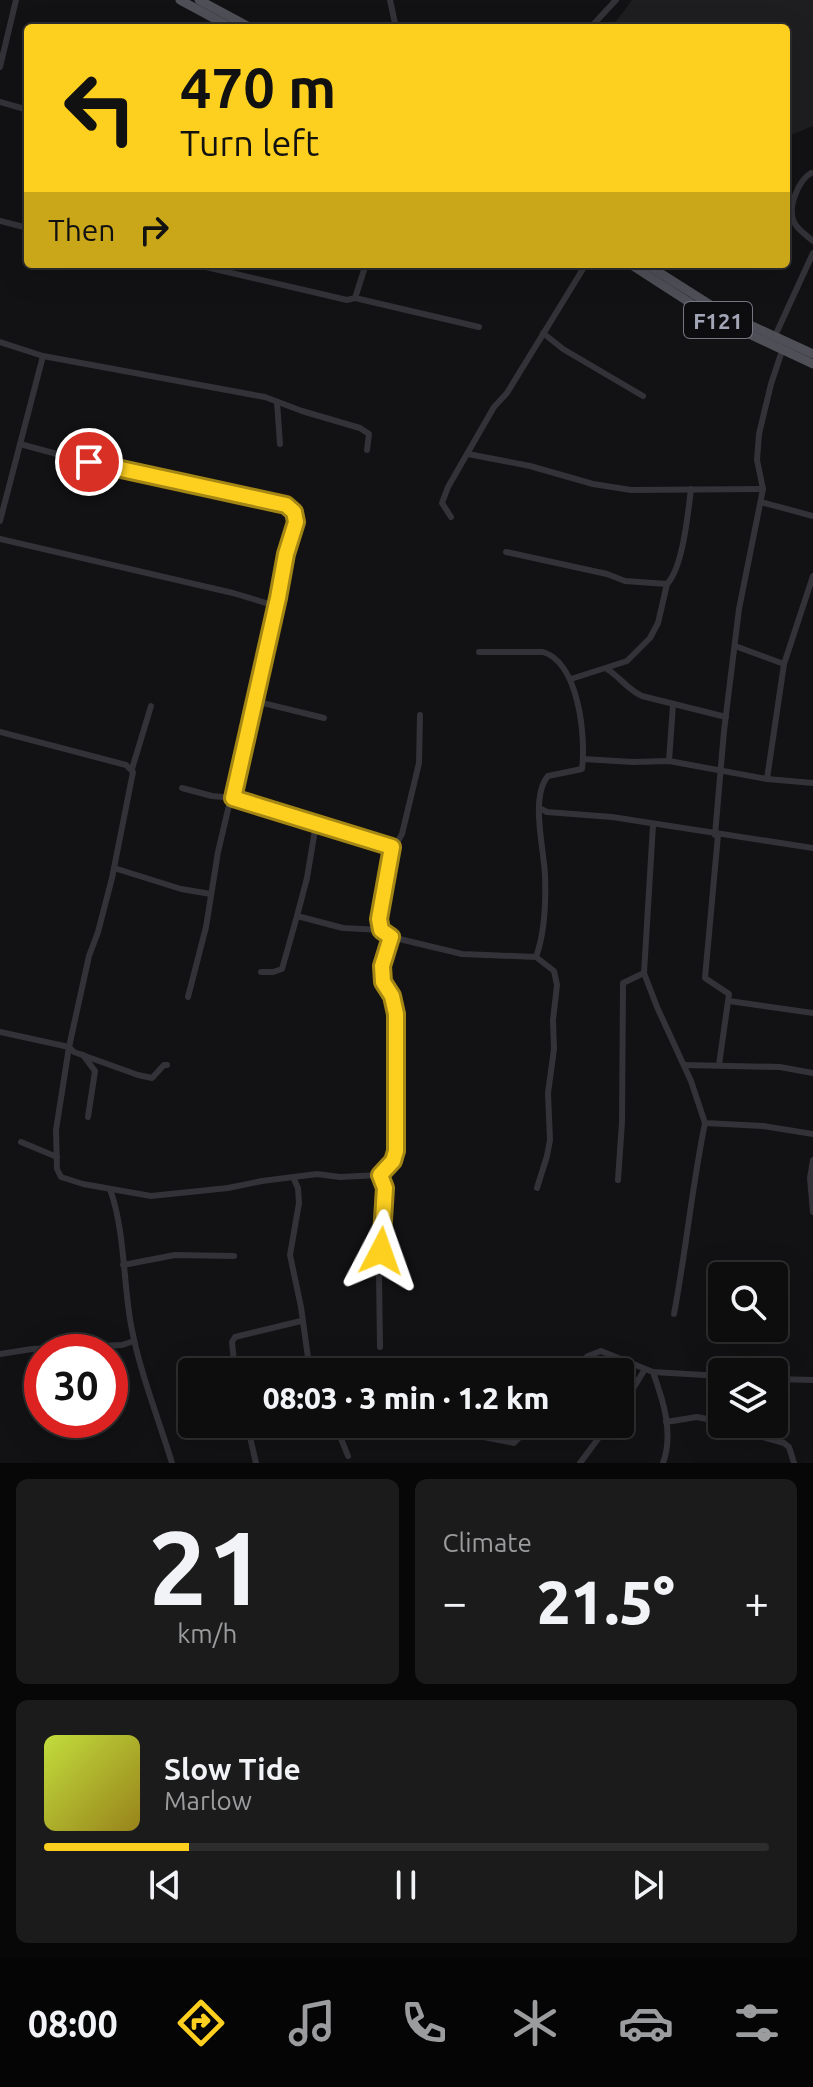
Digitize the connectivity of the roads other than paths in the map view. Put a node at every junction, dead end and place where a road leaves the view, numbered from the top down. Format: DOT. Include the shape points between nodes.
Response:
graph roads {
  1 [pos="16,0"];
  2 [pos="180,0"];
  3 [pos="199,0"];
  4 [pos="390,0"];
  5 [pos="616,0"];
  6 [pos="225,24"];
  7 [pos="244,24"];
  8 [pos="396,24"];
  9 [pos="594,24"];
  10 [pos="0,67"];
  11 [pos="0,102"];
  12 [pos="24,109"];
  13 [pos="811,173"];
  14 [pos="0,221"];
  15 [pos="24,227"];
  16 [pos="813,241"];
  17 [pos="813,253"];
  18 [pos="210,268"];
  19 [pos="365,268"];
  20 [pos="584,268"];
  21 [pos="636,268"];
  22 [pos="652,268"];
  23 [pos="355,298"];
  24 [pos="479,327"];
  25 [pos="543,333"];
  26 [pos="775,336"];
  27 [pos="0,342"];
  28 [pos="782,351"];
  29 [pos="813,354"];
  30 [pos="43,356"];
  31 [pos="813,364"];
  32 [pos="643,396"];
  33 [pos="277,402"];
  34 [pos="20,444"];
  35 [pos="280,444"];
  36 [pos="367,450"];
  37 [pos="468,454"];
  38 [pos="691,489"];
  39 [pos="763,489"];
  40 [pos="761,502"];
  41 [pos="813,516"];
  42 [pos="451,517"];
  43 [pos="0,521"];
  44 [pos="0,539"];
  45 [pos="506,552"];
  46 [pos="813,576"];
  47 [pos="667,584"];
  48 [pos="276,606"];
  49 [pos="735,646"];
  50 [pos="479,652"];
  51 [pos="784,664"];
  52 [pos="622,665"];
  53 [pos="607,668"];
  54 [pos="621,677"];
  55 [pos="571,679"];
  56 [pos="254,701"];
  57 [pos="673,705"];
  58 [pos="151,706"];
  59 [pos="420,715"];
  60 [pos="726,717"];
  61 [pos="324,718"];
  62 [pos="0,732"];
  63 [pos="583,759"];
  64 [pos="669,761"];
  65 [pos="132,769"];
  66 [pos="721,770"];
  67 [pos="767,779"];
  68 [pos="813,783"];
  69 [pos="182,788"];
  70 [pos="233,798"];
  71 [pos="539,808"];
  72 [pos="547,812"];
  73 [pos="540,821"];
  74 [pos="316,824"];
  75 [pos="653,825"];
  76 [pos="716,835"];
  77 [pos="392,847"];
  78 [pos="813,848"];
  79 [pos="114,868"];
  80 [pos="211,894"];
  81 [pos="297,916"];
  82 [pos="381,930"];
  83 [pos="391,937"];
  84 [pos="536,957"];
  85 [pos="261,972"];
  86 [pos="644,973"];
  87 [pos="188,997"];
  88 [pos="729,1001"];
  89 [pos="813,1013"];
  90 [pos="0,1032"];
  91 [pos="69,1047"];
  92 [pos="83,1055"];
  93 [pos="167,1065"];
  94 [pos="684,1065"];
  95 [pos="719,1065"];
  96 [pos="813,1073"];
  97 [pos="88,1117"];
  98 [pos="705,1123"];
  99 [pos="813,1134"];
  100 [pos="21,1142"];
  101 [pos="57,1157"];
  102 [pos="813,1160"];
  103 [pos="380,1175"];
  104 [pos="306,1176"];
  105 [pos="293,1177"];
  106 [pos="618,1180"];
  107 [pos="298,1188"];
  108 [pos="537,1188"];
  109 [pos="110,1189"];
  110 [pos="813,1212"];
  111 [pos="234,1256"];
  112 [pos="123,1265"];
  113 [pos="674,1314"];
  114 [pos="301,1321"];
  115 [pos="134,1341"];
  116 [pos="380,1347"];
  117 [pos="0,1354"];
  118 [pos="234,1358"];
  119 [pos="308,1358"];
  120 [pos="586,1358"];
  121 [pos="619,1358"];
  122 [pos="634,1364"];
  123 [pos="649,1370"];
  124 [pos="708,1375"];
  125 [pos="788,1379"];
  126 [pos="813,1380"];
  127 [pos="634,1391"];
  128 [pos="708,1419"];
  129 [pos="666,1422"];
  130 [pos="250,1438"];
  131 [pos="341,1438"];
  132 [pos="489,1438"];
  133 [pos="519,1438"];
  134 [pos="599,1438"];
  135 [pos="766,1438"];
  136 [pos="348,1456"];
  137 [pos="172,1463"];
  138 [pos="256,1463"];
  139 [pos="580,1463"];
  140 [pos="663,1463"];
  141 [pos="794,1463"];
  1 -- 10 [label="street"];
  2 -- 6 [label="main road"];
  3 -- 7 [label="main road"];
  4 -- 8 [label="street"];
  5 -- 9 [label="street"];
  11 -- 12 [label="street"];
  13 -- 16 [label="street" via="802,179 791,212 794,224"];
  14 -- 15 [label="street"];
  17 -- 26 [label="street"];
  18 -- 23 [label="street"];
  19 -- 23 [label="street"];
  20 -- 25 [label="street"];
  21 -- 28 [label="main road, F121" via="709,315"];
  22 -- 26 [label="main road, F121" via="720,311"];
  23 -- 24 [label="street"];
  25 -- 32 [label="street"];
  25 -- 37 [label="street"];
  26 -- 29 [label="main road, F121"];
  27 -- 30 [label="street"];
  28 -- 31 [label="main road, F121"];
  28 -- 39 [label="street" via="757,449"];
  30 -- 33 [label="street"];
  30 -- 34 [label="street"];
  33 -- 35 [label="street"];
  33 -- 36 [label="street" via="360,428 369,434"];
  34 -- 43 [label="street"];
  34 -- 48 [label="street" via="286,505 296,522"];
  37 -- 38 [label="street" via="631,490"];
  37 -- 42 [label="street" via="442,503"];
  38 -- 39 [label="street"];
  38 -- 47 [label="street" via="681,549"];
  39 -- 40 [label="street"];
  40 -- 41 [label="street"];
  40 -- 49 [label="street"];
  44 -- 48 [label="street"];
  45 -- 47 [label="street" via="625,581"];
  46 -- 51 [label="street"];
  47 -- 52 [label="street" via="650,638"];
  48 -- 56 [label="street"];
  49 -- 51 [label="street"];
  49 -- 60 [label="street"];
  50 -- 55 [label="street" via="548,653"];
  51 -- 67 [label="street"];
  52 -- 53 [label="street"];
  52 -- 54 [label="street"];
  53 -- 54 [label="street"];
  53 -- 55 [label="street"];
  54 -- 57 [label="street" via="636,693"];
  55 -- 63 [label="street" via="582,725"];
  56 -- 61 [label="street"];
  56 -- 70 [label="street"];
  57 -- 60 [label="street"];
  57 -- 64 [label="street"];
  58 -- 65 [label="street"];
  59 -- 77 [label="street" via="419,763 402,834"];
  60 -- 66 [label="street"];
  62 -- 65 [label="street"];
  63 -- 64 [label="street"];
  63 -- 71 [label="street" via="581,770 545,777"];
  64 -- 66 [label="street"];
  65 -- 79 [label="street"];
  66 -- 67 [label="street"];
  66 -- 76 [label="street"];
  67 -- 68 [label="street"];
  69 -- 70 [label="street"];
  70 -- 74 [label="street"];
  70 -- 80 [label="street"];
  71 -- 72 [label="street"];
  71 -- 73 [label="street"];
  72 -- 73 [label="street"];
  72 -- 75 [label="street"];
  73 -- 84 [label="street" via="545,914"];
  74 -- 77 [label="street"];
  74 -- 81 [label="street"];
  75 -- 76 [label="street"];
  75 -- 86 [label="street"];
  76 -- 78 [label="street"];
  76 -- 88 [label="street" via="705,978 726,990"];
  77 -- 82 [label="street"];
  79 -- 80 [label="street"];
  79 -- 91 [label="street"];
  80 -- 87 [label="street"];
  81 -- 82 [label="street" via="343,928"];
  81 -- 85 [label="street" via="282,969"];
  82 -- 83 [label="street"];
  83 -- 84 [label="street" via="462,954"];
  83 -- 103 [label="street" via="382,966 396,1014 396,1151"];
  84 -- 108 [label="street" via="554,971 557,985 548,1093 550,1140"];
  86 -- 94 [label="street"];
  86 -- 106 [label="street" via="623,983"];
  88 -- 89 [label="street"];
  88 -- 95 [label="street"];
  90 -- 91 [label="street"];
  91 -- 92 [label="street"];
  91 -- 101 [label="street"];
  92 -- 93 [label="street" via="152,1078"];
  92 -- 97 [label="street" via="95,1071"];
  94 -- 95 [label="street"];
  94 -- 98 [label="street"];
  95 -- 96 [label="street"];
  98 -- 99 [label="street"];
  98 -- 113 [label="street"];
  100 -- 101 [label="street"];
  101 -- 109 [label="street" via="61,1177"];
  102 -- 110 [label="street"];
  103 -- 104 [label="street"];
  103 -- 116 [label="street" via="385,1188"];
  104 -- 105 [label="street"];
  104 -- 107 [label="street"];
  105 -- 107 [label="street"];
  105 -- 109 [label="street" via="151,1196"];
  107 -- 114 [label="street" via="290,1255"];
  109 -- 112 [label="street"];
  111 -- 112 [label="street" via="175,1255"];
  112 -- 115 [label="street"];
  114 -- 118 [label="street" via="235,1337"];
  114 -- 119 [label="street"];
  115 -- 117 [label="street"];
  115 -- 137 [label="street"];
  120 -- 121 [label="street" via="601,1351"];
  122 -- 123 [label="street"];
  123 -- 124 [label="street"];
  123 -- 127 [label="street"];
  123 -- 129 [label="street"];
  125 -- 126 [label="street"];
  128 -- 129 [label="street"];
  129 -- 140 [label="street"];
  130 -- 138 [label="street"];
  131 -- 136 [label="street"];
  132 -- 133 [label="street" via="514,1443"];
  134 -- 139 [label="street"];
  135 -- 141 [label="street" via="786,1445"];
}
